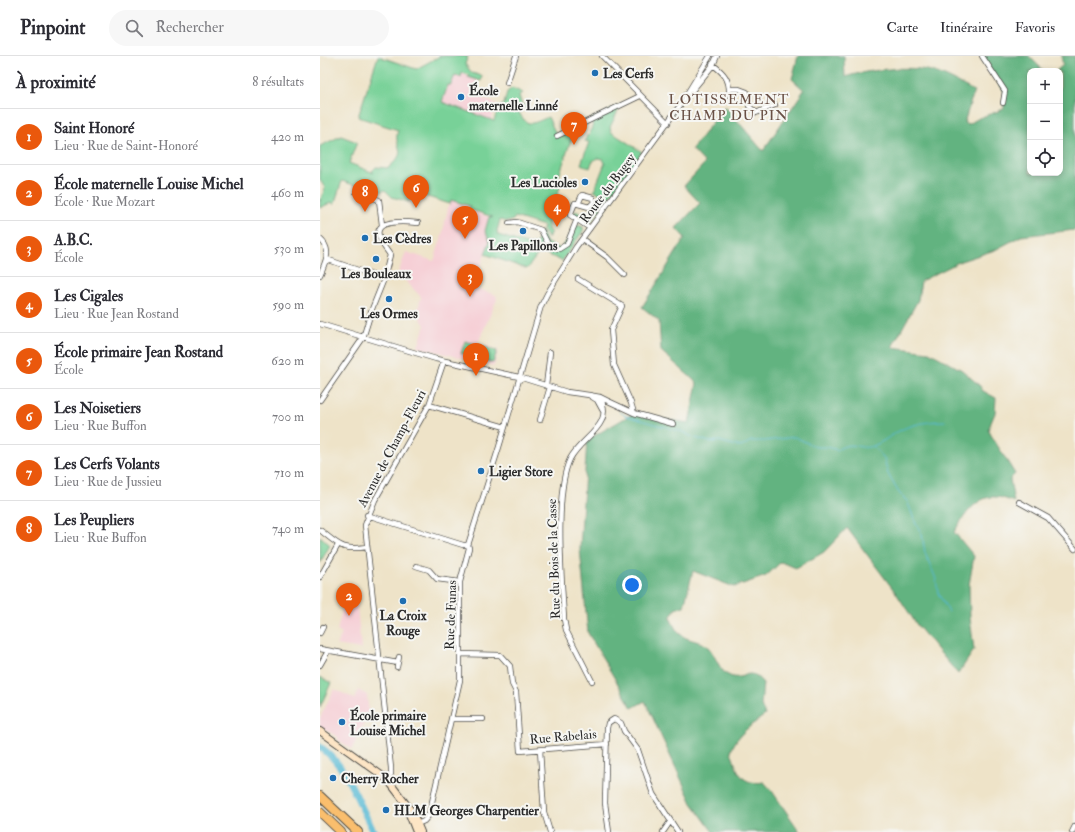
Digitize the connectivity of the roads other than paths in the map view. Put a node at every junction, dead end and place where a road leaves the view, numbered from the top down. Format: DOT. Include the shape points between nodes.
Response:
graph roads {
  1 [pos="516,56"];
  2 [pos="602,56"];
  3 [pos="717,56"];
  4 [pos="982,56"];
  5 [pos="709,58"];
  6 [pos="713,65"];
  7 [pos="507,82"];
  8 [pos="730,89"];
  9 [pos="729,95"];
  10 [pos="640,96"];
  11 [pos="1003,103"];
  12 [pos="682,104"];
  13 [pos="775,105"];
  14 [pos="668,123"];
  15 [pos="557,136"];
  16 [pos="356,192"];
  17 [pos="578,204"];
  18 [pos="577,219"];
  19 [pos="418,223"];
  20 [pos="509,223"];
  21 [pos="382,225"];
  22 [pos="590,228"];
  23 [pos="320,239"];
  24 [pos="582,239"];
  25 [pos="326,258"];
  26 [pos="320,275"];
  27 [pos="626,275"];
  28 [pos="384,279"];
  29 [pos="578,279"];
  30 [pos="320,324"];
  31 [pos="363,338"];
  32 [pos="550,352"];
  33 [pos="444,361"];
  34 [pos="520,377"];
  35 [pos="548,386"];
  36 [pos="601,399"];
  37 [pos="320,400"];
  38 [pos="429,405"];
  39 [pos="634,413"];
  40 [pos="540,420"];
  41 [pos="673,424"];
  42 [pos="505,427"];
  43 [pos="1020,502"];
  44 [pos="367,515"];
  45 [pos="320,530"];
  46 [pos="338,545"];
  47 [pos="468,545"];
  48 [pos="367,547"];
  49 [pos="1075,549"];
  50 [pos="416,566"];
  51 [pos="320,576"];
  52 [pos="460,582"];
  53 [pos="323,627"];
  54 [pos="320,633"];
  55 [pos="320,649"];
  56 [pos="328,651"];
  57 [pos="460,654"];
  58 [pos="399,658"];
  59 [pos="380,661"];
  60 [pos="320,665"];
  61 [pos="592,681"];
  62 [pos="451,719"];
  63 [pos="483,719"];
  64 [pos="320,731"];
  65 [pos="607,744"];
  66 [pos="540,750"];
  67 [pos="386,779"];
  68 [pos="320,796"];
  69 [pos="320,812"];
  70 [pos="670,822"];
  71 [pos="1075,826"];
  72 [pos="416,827"];
  73 [pos="341,832"];
  74 [pos="358,832"];
  75 [pos="421,832"];
  76 [pos="550,832"];
  77 [pos="609,832"];
  78 [pos="663,832"];
  79 [pos="678,832"];
  80 [pos="1072,832"];
  1 -- 7 [label="street"];
  2 -- 10 [label="street"];
  3 -- 6 [label="street, Route du Bugey"];
  4 -- 11 [label="street" via="1005,91"];
  5 -- 6 [label="street"];
  5 -- 12 [label="street, Route du Bugey"];
  6 -- 8 [label="street" via="725,74"];
  6 -- 12 [label="street, Route du Bugey"];
  8 -- 9 [label="street"];
  8 -- 13 [label="street" via="739,88 746,92 749,106 756,112"];
  10 -- 14 [label="street"];
  10 -- 15 [label="street"];
  12 -- 14 [label="street, Route du Bugey"];
  14 -- 22 [label="street, Route du Bugey"];
  16 -- 21 [label="street" via="379,200"];
  17 -- 18 [label="street" via="575,203 570,215"];
  18 -- 20 [label="street" via="567,244 558,249 549,246 541,230 517,222"];
  18 -- 22 [label="street"];
  19 -- 21 [label="street"];
  21 -- 28 [label="street" via="379,236 390,255"];
  22 -- 24 [label="street, Route du Bugey"];
  23 -- 25 [label="street" via="328,248"];
  24 -- 27 [label="street"];
  24 -- 34 [label="street, Route du Bugey" via="541,306"];
  25 -- 26 [label="street"];
  25 -- 28 [label="street"];
  28 -- 31 [label="street"];
  29 -- 39 [label="street" via="622,306 611,330 614,365"];
  30 -- 31 [label="street"];
  31 -- 33 [label="street"];
  31 -- 37 [label="street"];
  32 -- 35 [label="street"];
  33 -- 34 [label="street"];
  33 -- 38 [label="street, Avenue de Champ-Fleuri"];
  34 -- 35 [label="street"];
  34 -- 42 [label="street, Rue de Funas"];
  35 -- 36 [label="street"];
  35 -- 40 [label="street"];
  36 -- 39 [label="street"];
  36 -- 61 [label="street, Rue du Bois de la Casse" via="605,412 603,421 580,443 569,460 562,486 564,620 566,630"];
  38 -- 42 [label="street"];
  38 -- 44 [label="street, Avenue de Champ-Fleuri"];
  39 -- 41 [label="street"];
  42 -- 47 [label="street, Rue de Funas"];
  43 -- 49 [label="street" via="1048,518"];
  44 -- 47 [label="street"];
  44 -- 48 [label="street, Avenue de Champ-Fleuri"];
  45 -- 46 [label="street"];
  46 -- 48 [label="street" via="351,549"];
  46 -- 51 [label="street"];
  47 -- 52 [label="street, Rue de Funas"];
  48 -- 59 [label="street, Avenue de Champ-Fleuri"];
  50 -- 52 [label="street" via="429,570 437,579"];
  52 -- 57 [label="street, Rue de Funas"];
  53 -- 54 [label="street"];
  55 -- 56 [label="street"];
  56 -- 59 [label="street"];
  56 -- 60 [label="street"];
  57 -- 62 [label="street, Rue de Funas" via="460,680"];
  57 -- 66 [label="street, Rue Rabelais" via="500,655 510,666 512,684 516,692 520,751"];
  58 -- 59 [label="street" via="398,665"];
  59 -- 67 [label="street, Avenue de Champ-Fleuri" via="391,768"];
  62 -- 63 [label="street"];
  62 -- 72 [label="street, Rue de Funas" via="429,815"];
  64 -- 67 [label="street"];
  65 -- 66 [label="street, Rue Rabelais"];
  65 -- 70 [label="street" via="608,723 614,719 621,723 638,750 649,785"];
  65 -- 77 [label="street" via="606,803"];
  66 -- 76 [label="street" via="544,812"];
  67 -- 72 [label="street" via="413,813"];
  68 -- 74 [label="highway"];
  69 -- 73 [label="highway"];
  70 -- 78 [label="street"];
  70 -- 79 [label="street"];
  71 -- 80 [label="street"];
  72 -- 75 [label="street"];
}
